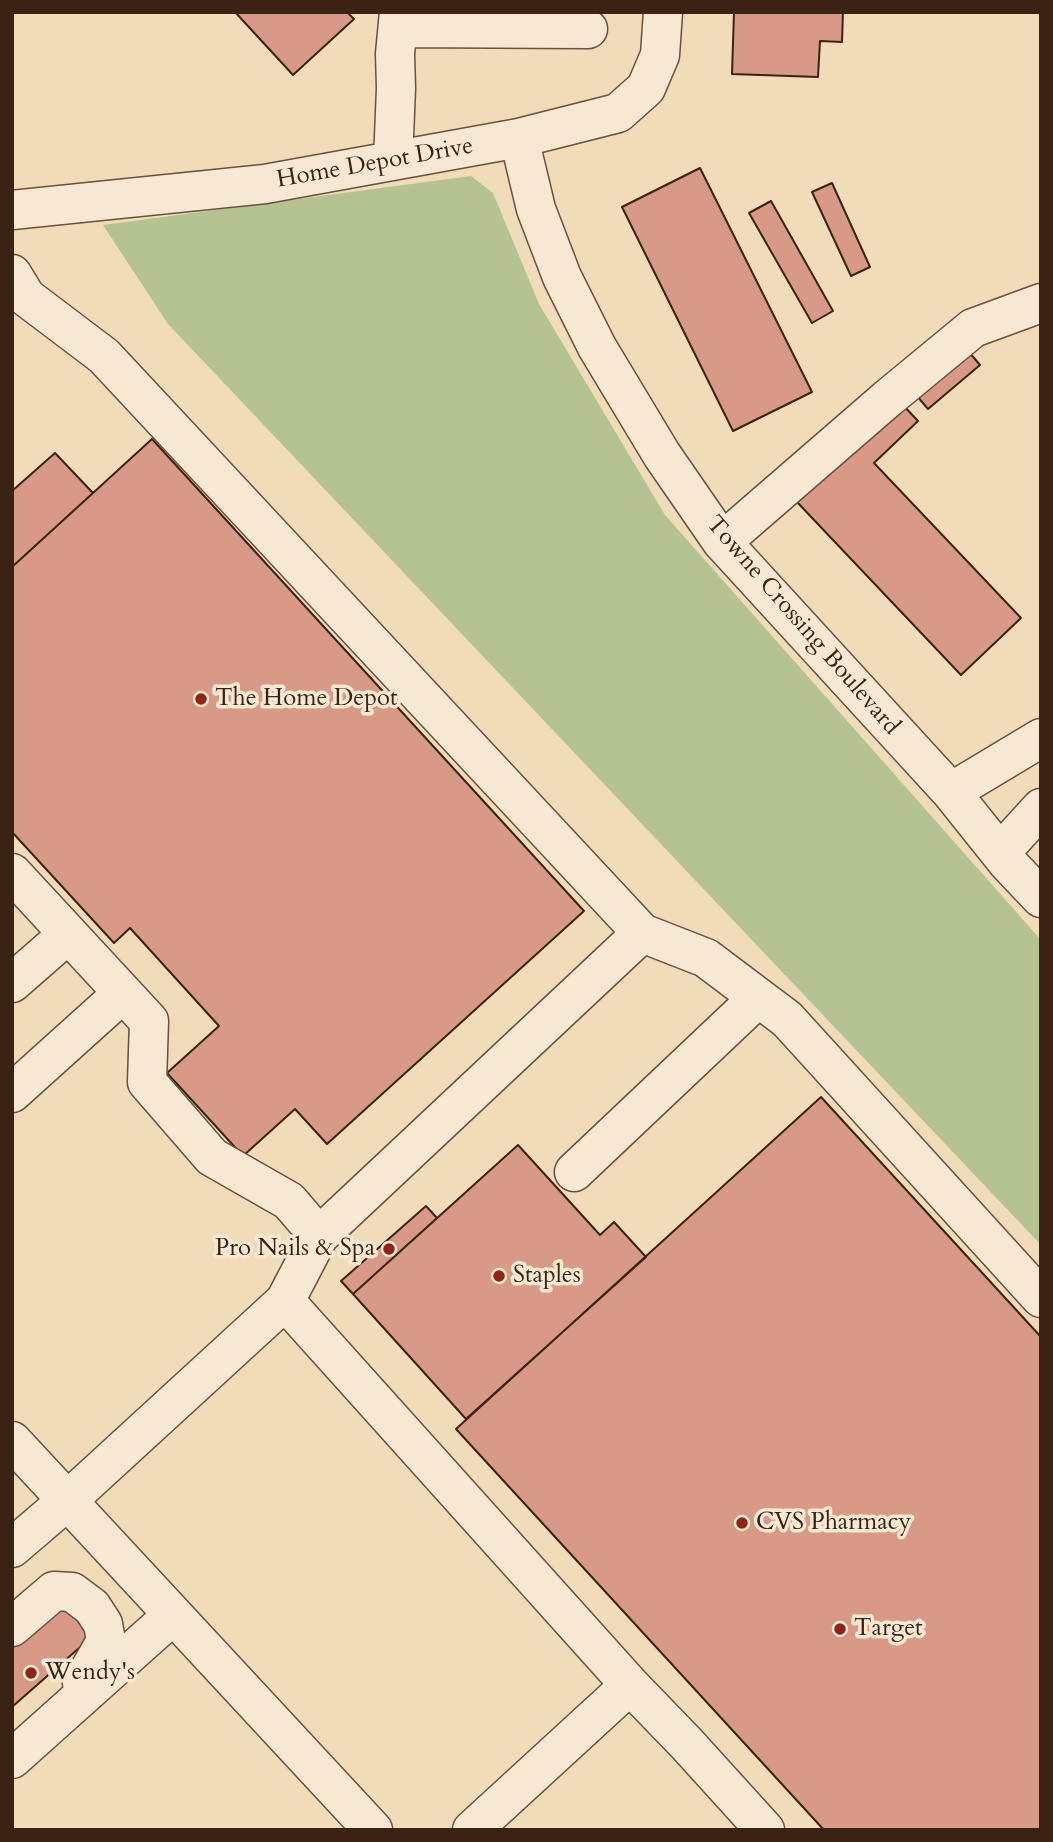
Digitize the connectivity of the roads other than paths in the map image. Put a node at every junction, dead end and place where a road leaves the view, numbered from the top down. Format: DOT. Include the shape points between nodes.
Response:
graph roads {
  1 [pos="663,12"];
  2 [pos="398,20"];
  3 [pos="588,29"];
  4 [pos="519,138"];
  5 [pos="393,161"];
  6 [pos="12,210"];
  7 [pos="17,291"];
  8 [pos="1041,303"];
  9 [pos="722,542"];
  10 [pos="1041,738"];
  11 [pos="951,792"];
  12 [pos="1041,808"];
  13 [pos="1000,853"];
  14 [pos="12,873"];
  15 [pos="1041,898"];
  16 [pos="68,933"];
  17 [pos="642,933"];
  18 [pos="12,983"];
  19 [pos="123,993"];
  20 [pos="758,998"];
  21 [pos="12,1093"];
  22 [pos="574,1172"];
  23 [pos="319,1236"];
  24 [pos="1041,1298"];
  25 [pos="285,1301"];
  26 [pos="12,1441"];
  27 [pos="68,1500"];
  28 [pos="12,1548"];
  29 [pos="173,1615"];
  30 [pos="12,1627"];
  31 [pos="630,1685"];
  32 [pos="68,1709"];
  33 [pos="12,1759"];
  34 [pos="373,1830"];
  35 [pos="472,1830"];
  36 [pos="765,1830"];
  1 -- 4 [label="street, Home Depot Drive" via="660,55 646,88 618,113"];
  2 -- 3 [label="street"];
  2 -- 5 [label="street"];
  4 -- 5 [label="street, Home Depot Drive"];
  4 -- 9 [label="street, Towne Crossing Boulevard" via="536,209 567,289 662,455"];
  5 -- 6 [label="street, Home Depot Drive" via="265,184"];
  7 -- 17 [label="street" via="104,356"];
  8 -- 9 [label="street" via="972,328"];
  9 -- 11 [label="street, Towne Crossing Boulevard"];
  10 -- 11 [label="street"];
  11 -- 13 [label="street, Towne Crossing Boulevard"];
  12 -- 13 [label="street"];
  13 -- 15 [label="street, Towne Crossing Boulevard"];
  14 -- 16 [label="street"];
  16 -- 18 [label="street"];
  16 -- 19 [label="street"];
  17 -- 20 [label="street" via="706,958"];
  17 -- 23 [label="street"];
  19 -- 21 [label="street"];
  19 -- 23 [label="street" via="149,1021 147,1082 212,1157 289,1201"];
  20 -- 22 [label="street"];
  20 -- 24 [label="street" via="787,1019"];
  23 -- 25 [label="street"];
  25 -- 27 [label="street"];
  25 -- 31 [label="street"];
  26 -- 27 [label="street"];
  27 -- 28 [label="street"];
  27 -- 29 [label="street"];
  29 -- 32 [label="street"];
  29 -- 34 [label="street"];
  30 -- 32 [label="street" via="54,1591 72,1592 92,1606 103,1624 106,1641"];
  31 -- 35 [label="street"];
  31 -- 36 [label="street"];
  32 -- 33 [label="street"];
}
